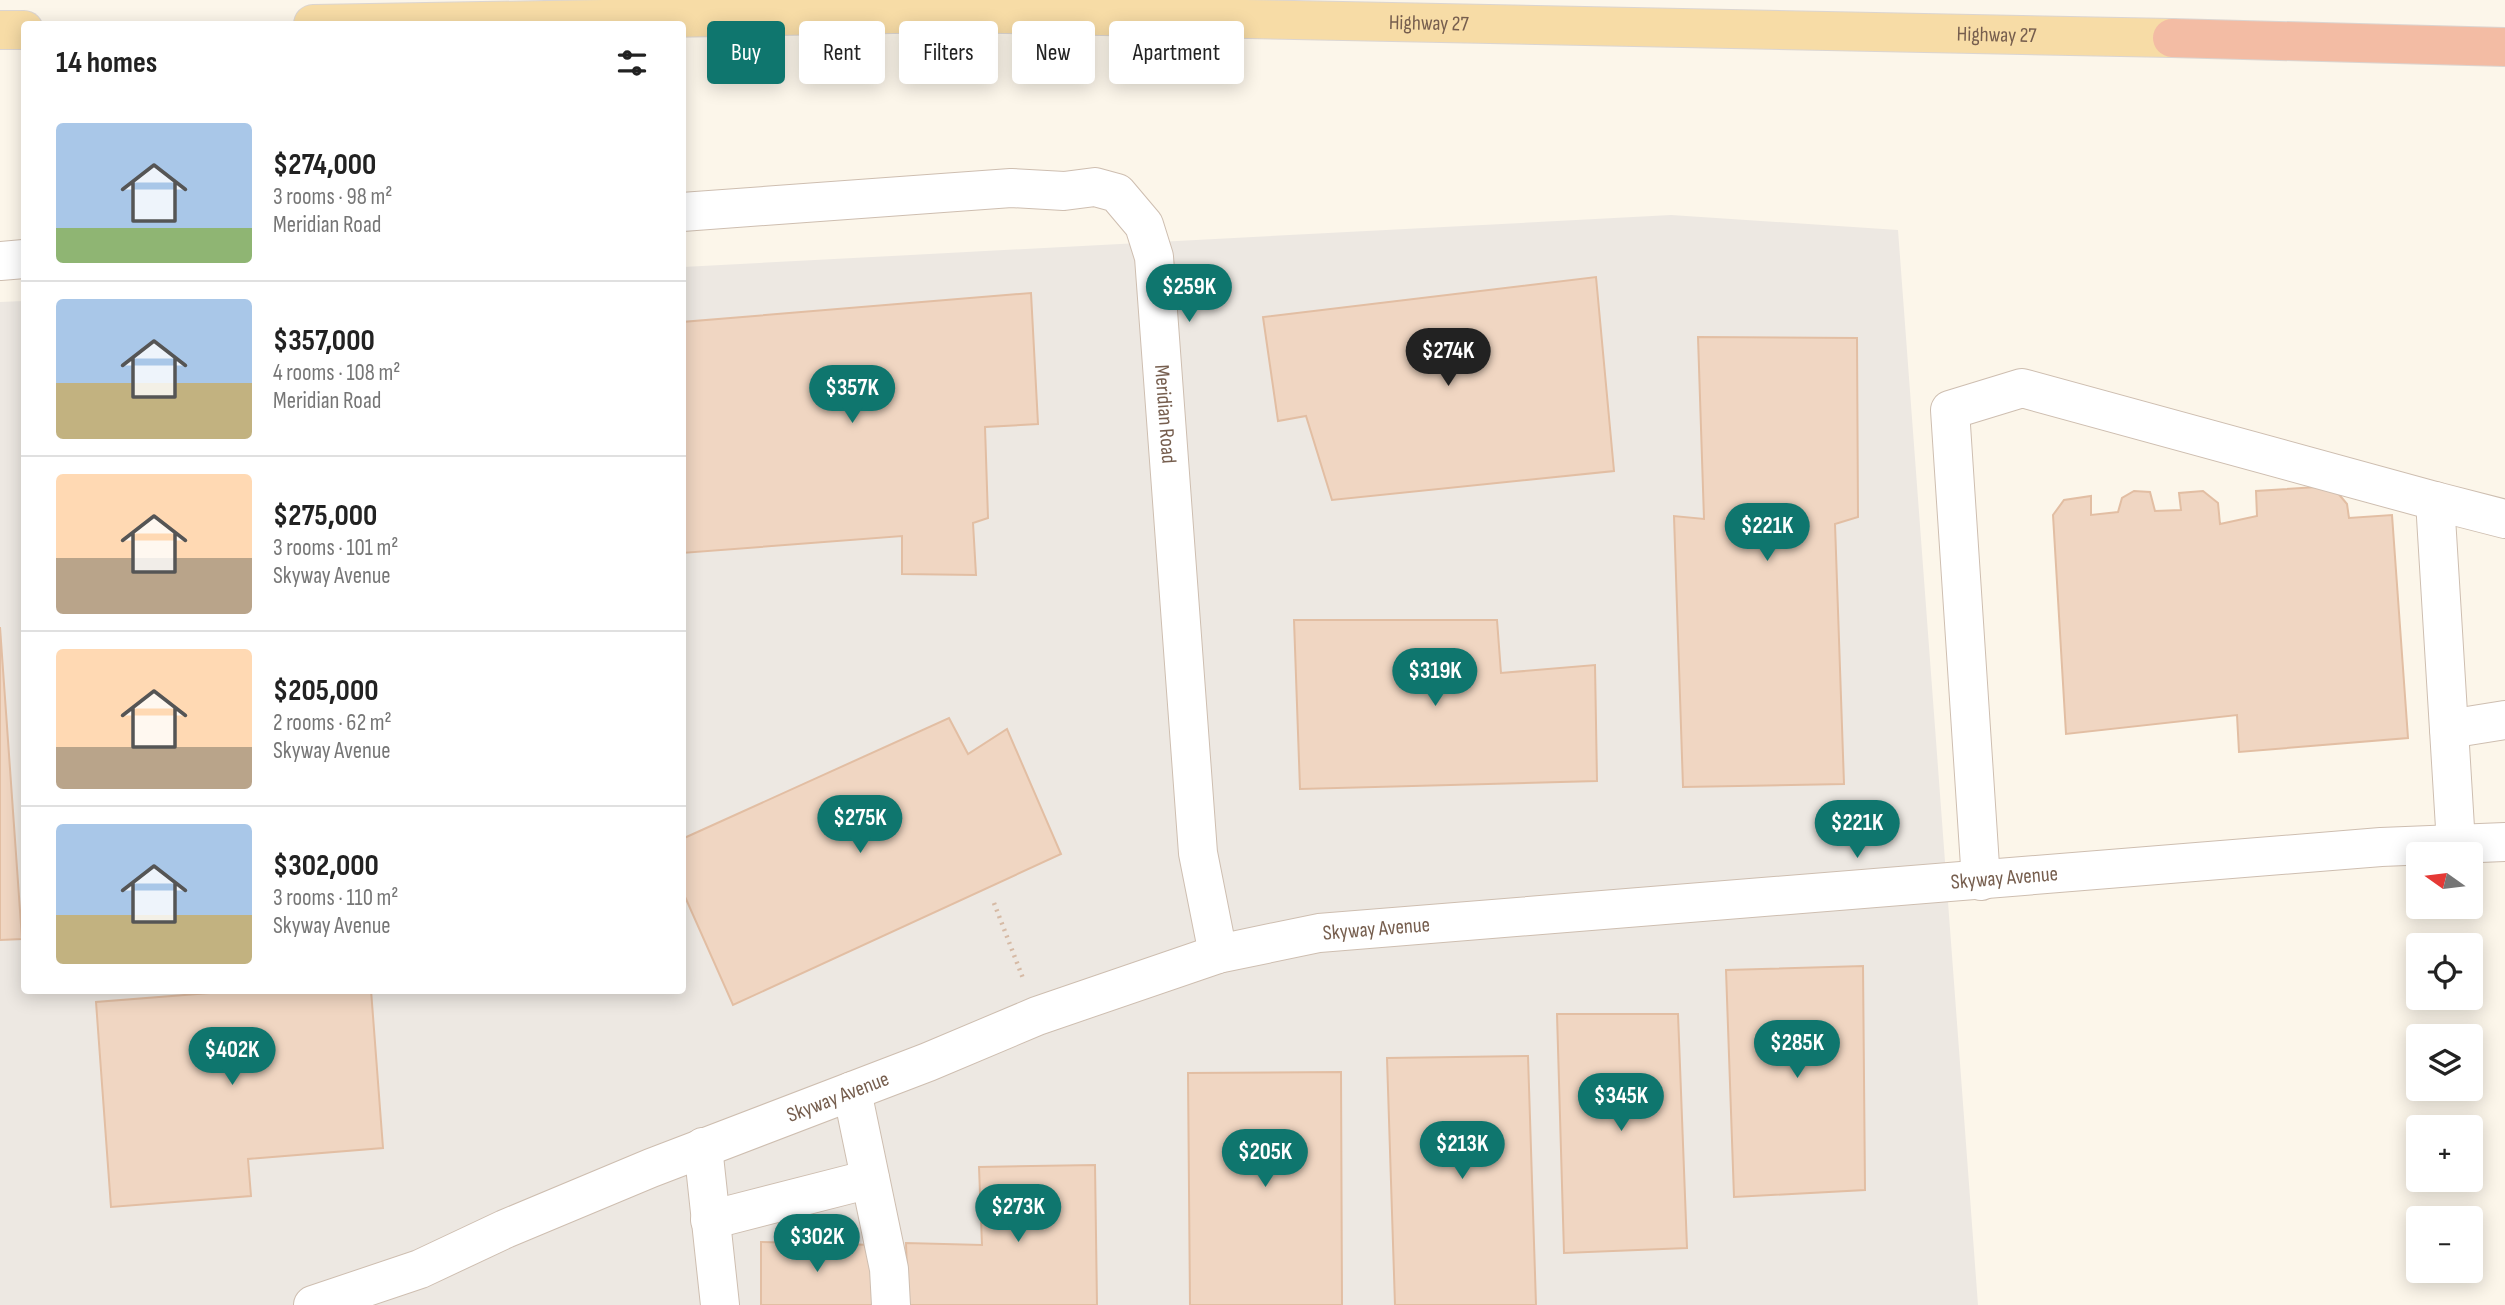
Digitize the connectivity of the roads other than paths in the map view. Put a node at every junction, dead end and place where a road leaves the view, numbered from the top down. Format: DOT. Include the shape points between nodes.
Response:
graph roads {
  1 [pos="487,21"];
  2 [pos="0,30"];
  3 [pos="21,30"];
  4 [pos="2172,38"];
  5 [pos="2505,47"];
  6 [pos="686,212"];
  7 [pos="21,259"];
  8 [pos="0,261"];
  9 [pos="2435,501"];
  10 [pos="2505,519"];
  11 [pos="2505,720"];
  12 [pos="2449,729"];
  13 [pos="2456,842"];
  14 [pos="2505,842"];
  15 [pos="2483,843"];
  16 [pos="2406,847"];
  17 [pos="1981,881"];
  18 [pos="1218,954"];
  19 [pos="852,1091"];
  20 [pos="703,1147"];
  21 [pos="870,1179"];
  22 [pos="710,1220"];
  23 [pos="313,1305"];
  24 [pos="720,1305"];
  25 [pos="891,1305"];
  1 -- 4 [label="main road, Highway 27" via="952,13"];
  2 -- 3 [label="main road"];
  4 -- 5 [label="highway, Highway 27"];
  6 -- 18 [label="street, Meridian Road" via="1011,188 1064,191 1095,187 1117,193 1144,225 1154,257 1198,853"];
  7 -- 8 [label="street"];
  9 -- 10 [label="street"];
  9 -- 12 [label="street"];
  9 -- 17 [label="street" via="2022,388 1950,410"];
  11 -- 12 [label="street"];
  12 -- 13 [label="street"];
  14 -- 15 [label="street, Skyway Avenue"];
  16 -- 17 [label="street, Skyway Avenue"];
  17 -- 18 [label="street, Skyway Avenue" via="1319,933"];
  18 -- 19 [label="street, Skyway Avenue" via="1037,1016"];
  19 -- 20 [label="street, Skyway Avenue"];
  19 -- 21 [label="street"];
  20 -- 22 [label="street"];
  20 -- 23 [label="street, Skyway Avenue" via="420,1269"];
  21 -- 22 [label="street"];
  21 -- 25 [label="street" via="889,1269"];
  22 -- 24 [label="street"];
}
